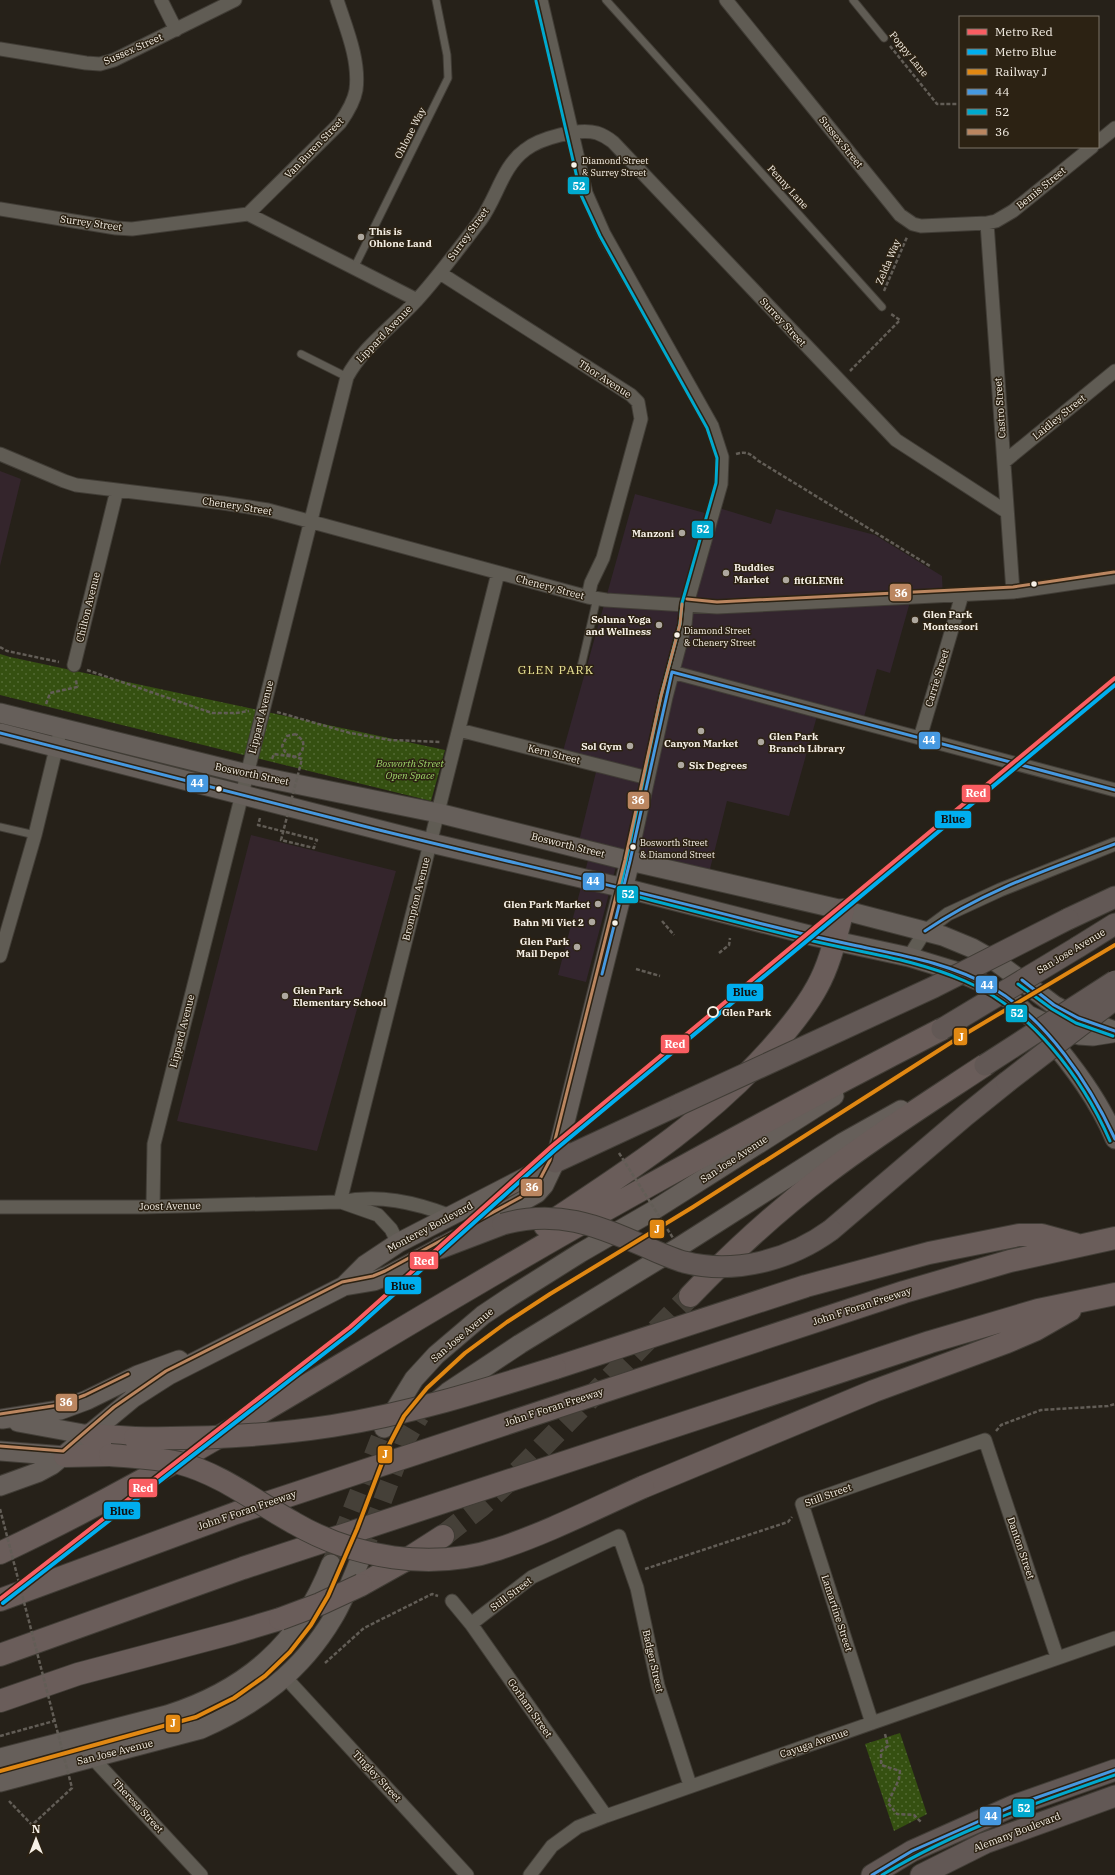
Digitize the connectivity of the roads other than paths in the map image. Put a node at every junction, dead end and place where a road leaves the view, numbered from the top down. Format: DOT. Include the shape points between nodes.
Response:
graph roads {
  1 [pos="161,0"];
  2 [pos="235,0"];
  3 [pos="337,0"];
  4 [pos="436,0"];
  5 [pos="541,0"];
  6 [pos="606,0"];
  7 [pos="726,0"];
  8 [pos="853,0"];
  9 [pos="176,30"];
  10 [pos="884,38"];
  11 [pos="0,49"];
  12 [pos="1115,128"];
  13 [pos="572,134"];
  14 [pos="1099,141"];
  15 [pos="1091,148"];
  16 [pos="0,209"];
  17 [pos="248,214"];
  18 [pos="987,223"];
  19 [pos="354,268"];
  20 [pos="440,273"];
  21 [pos="417,300"];
  22 [pos="882,307"];
  23 [pos="301,354"];
  24 [pos="1115,371"];
  25 [pos="347,377"];
  26 [pos="0,454"];
  27 [pos="1004,462"];
  28 [pos="117,490"];
  29 [pos="1007,512"];
  30 [pos="310,521"];
  31 [pos="498,573"];
  32 [pos="1115,577"];
  33 [pos="1013,592"];
  34 [pos="962,595"];
  35 [pos="592,598"];
  36 [pos="687,604"];
  37 [pos="74,666"];
  38 [pos="581,667"];
  39 [pos="672,672"];
  40 [pos="0,713"];
  41 [pos="61,728"];
  42 [pos="459,730"];
  43 [pos="0,733"];
  44 [pos="920,738"];
  45 [pos="56,746"];
  46 [pos="247,774"];
  47 [pos="648,778"];
  48 [pos="1115,790"];
  49 [pos="242,794"];
  50 [pos="438,813"];
  51 [pos="0,827"];
  52 [pos="35,835"];
  53 [pos="431,842"];
  54 [pos="1115,844"];
  55 [pos="630,861"];
  56 [pos="624,888"];
  57 [pos="1115,897"];
  58 [pos="843,910"];
  59 [pos="1115,924"];
  60 [pos="926,931"];
  61 [pos="834,941"];
  62 [pos="0,956"];
  63 [pos="909,958"];
  64 [pos="1115,981"];
  65 [pos="1115,999"];
  66 [pos="1028,1015"];
  67 [pos="942,1029"];
  68 [pos="1115,1032"];
  69 [pos="985,1065"];
  70 [pos="1115,1139"];
  71 [pos="555,1162"];
  72 [pos="340,1202"];
  73 [pos="153,1206"];
  74 [pos="0,1207"];
  75 [pos="451,1216"];
  76 [pos="1115,1238"];
  77 [pos="398,1243"];
  78 [pos="1078,1245"];
  79 [pos="440,1248"];
  80 [pos="344,1286"];
  81 [pos="1115,1294"];
  82 [pos="690,1296"];
  83 [pos="1088,1299"];
  84 [pos="421,1317"];
  85 [pos="235,1341"];
  86 [pos="420,1416"];
  87 [pos="1,1419"];
  88 [pos="384,1428"];
  89 [pos="89,1435"];
  90 [pos="985,1440"];
  91 [pos="0,1452"];
  92 [pos="65,1456"];
  93 [pos="0,1486"];
  94 [pos="802,1504"];
  95 [pos="443,1536"];
  96 [pos="619,1536"];
  97 [pos="0,1552"];
  98 [pos="362,1554"];
  99 [pos="331,1564"];
  100 [pos="0,1600"];
  101 [pos="452,1601"];
  102 [pos="471,1624"];
  103 [pos="1115,1638"];
  104 [pos="0,1655"];
  105 [pos="1058,1657"];
  106 [pos="286,1678"];
  107 [pos="0,1701"];
  108 [pos="872,1723"];
  109 [pos="74,1739"];
  110 [pos="0,1758"];
  111 [pos="93,1758"];
  112 [pos="1115,1770"];
  113 [pos="0,1782"];
  114 [pos="690,1785"];
  115 [pos="1115,1796"];
  116 [pos="606,1816"];
  117 [pos="201,1875"];
  118 [pos="467,1875"];
  119 [pos="530,1875"];
  120 [pos="872,1875"];
  121 [pos="921,1875"];
  1 -- 9 [label="street"];
  2 -- 9 [label="street, Sussex Street"];
  3 -- 17 [label="street, Van Buren Street" via="356,72 356,90 350,108 340,123"];
  4 -- 19 [label="lane, Ohlone Way" via="448,55 448,78"];
  5 -- 13 [label="street"];
  6 -- 22 [label="lane, Penny Lane"];
  7 -- 18 [label="street, Sussex Street" via="900,215 913,224 931,227"];
  8 -- 10 [label="lane, Poppy Lane"];
  9 -- 11 [label="street, Sussex Street" via="114,60 100,64"];
  12 -- 14 [label="street"];
  13 -- 20 [label="street, Surrey Street" via="535,143 518,155 506,172 487,211"];
  13 -- 29 [label="street, Surrey Street" via="598,133 613,142 896,440"];
  13 -- 36 [label="street" via="594,215 712,426 722,457 720,484"];
  15 -- 18 [label="street, Bemis Street" via="1013,212"];
  16 -- 17 [label="street, Surrey Street" via="132,229"];
  17 -- 19 [label="street"];
  18 -- 27 [label="street, Castro Street"];
  19 -- 21 [label="street"];
  20 -- 21 [label="street, Surrey Street"];
  20 -- 35 [label="street, Thor Avenue" via="631,395 638,402 641,419 603,558 591,583"];
  21 -- 25 [label="street, Lippard Avenue" via="358,360"];
  23 -- 25 [label="lane"];
  24 -- 27 [label="street, Laidley Street"];
  25 -- 30 [label="street, Lippard Avenue"];
  26 -- 28 [label="street, Chenery Street" via="64,481"];
  27 -- 29 [label="street, Castro Street"];
  28 -- 30 [label="street, Chenery Street" via="246,506"];
  28 -- 37 [label="street, Chilton Avenue"];
  29 -- 33 [label="street, Castro Street"];
  30 -- 31 [label="street, Chenery Street"];
  30 -- 46 [label="street, Lippard Avenue"];
  31 -- 35 [label="street, Chenery Street"];
  31 -- 42 [label="street, Brompton Avenue"];
  32 -- 33 [label="street, Chenery Street"];
  33 -- 34 [label="street, Chenery Street"];
  34 -- 36 [label="street, Chenery Street" via="717,607"];
  34 -- 44 [label="street, Carrie Street"];
  35 -- 36 [label="street, Chenery Street"];
  35 -- 38 [label="lane"];
  36 -- 39 [label="street" via="685,625"];
  39 -- 44 [label="street"];
  39 -- 47 [label="street"];
  40 -- 41 [label="main road, Bosworth Street"];
  41 -- 45 [label="street"];
  41 -- 46 [label="main road, Bosworth Street"];
  42 -- 47 [label="street, Kern Street"];
  42 -- 50 [label="street, Brompton Avenue"];
  43 -- 45 [label="main road, Bosworth Street"];
  44 -- 48 [label="street"];
  45 -- 49 [label="main road, Bosworth Street"];
  45 -- 52 [label="street"];
  46 -- 49 [label="street, Lippard Avenue"];
  46 -- 50 [label="main road, Bosworth Street"];
  47 -- 55 [label="street"];
  49 -- 53 [label="main road, Bosworth Street"];
  49 -- 73 [label="street, Lippard Avenue" via="154,1144"];
  50 -- 53 [label="street, Brompton Avenue"];
  50 -- 55 [label="main road, Bosworth Street"];
  51 -- 52 [label="lane"];
  52 -- 62 [label="street"];
  53 -- 56 [label="main road, Bosworth Street"];
  53 -- 72 [label="street, Brompton Avenue"];
  54 -- 60 [label="street" via="1000,890 948,914"];
  55 -- 56 [label="main road"];
  55 -- 58 [label="main road, Bosworth Street"];
  56 -- 61 [label="main road, Bosworth Street"];
  56 -- 71 [label="main road"];
  57 -- 71 [label="main road, bridge" via="927,990"];
  58 -- 60 [label="main road, Bosworth Street"];
  58 -- 61 [label="highway"];
  59 -- 67 [label="main road, San Jose Avenue, bridge"];
  60 -- 63 [label="street"];
  60 -- 68 [label="main road, Bosworth Street" via="972,948 995,961 1054,1005 1078,1018"];
  61 -- 63 [label="main road, Bosworth Street"];
  61 -- 84 [label="highway" via="823,974 804,1006 771,1048 730,1091 654,1153 526,1238"];
  63 -- 66 [label="main road, Bosworth Street" via="979,981 1014,1002"];
  64 -- 69 [label="main road, bridge"];
  65 -- 79 [label="main road, bridge" via="960,1119 831,1230 807,1245 770,1260 708,1266 684,1262 574,1220 537,1217 504,1224"];
  66 -- 68 [label="main road, Bosworth Street" via="1079,1035 1093,1036"];
  66 -- 70 [label="main road" via="1080,1078 1096,1101"];
  67 -- 84 [label="highway" via="803,1100 562,1234"];
  67 -- 88 [label="main road, San Jose Avenue" via="651,1212 516,1293 436,1355 414,1379"];
  69 -- 82 [label="highway" via="827,1173 736,1249"];
  69 -- 86 [label="main road" via="842,1143 679,1247 502,1355 448,1392"];
  71 -- 75 [label="main road, Monterey Boulevard"];
  71 -- 79 [label="main road, Monterey Boulevard" via="544,1185 536,1193"];
  72 -- 73 [label="street, Joost Avenue"];
  72 -- 75 [label="street, Joost Avenue" via="360,1198 392,1199 414,1203"];
  72 -- 77 [label="street, Joost Avenue" via="378,1215 391,1229"];
  73 -- 74 [label="street, Joost Avenue"];
  75 -- 77 [label="main road, Monterey Boulevard"];
  76 -- 78 [label="highway, John F Foran Freeway"];
  77 -- 80 [label="main road, Monterey Boulevard" via="365,1265"];
  78 -- 89 [label="highway, bridge" via="1042,1235 1019,1235 929,1254 806,1286 468,1395 403,1412 332,1426 216,1438"];
  78 -- 100 [label="highway, John F Foran Freeway" via="1010,1261 912,1290 307,1488"];
  79 -- 80 [label="main road, Monterey Boulevard" via="387,1276"];
  80 -- 85 [label="main road, Monterey Boulevard"];
  81 -- 83 [label="highway"];
  83 -- 92 [label="highway, bridge" via="1035,1330 1007,1342 874,1391 497,1549 452,1558 405,1559 357,1550 314,1534 234,1487 198,1469 179,1463 110,1455"];
  83 -- 104 [label="highway" via="1001,1320 886,1356 243,1568"];
  84 -- 97 [label="highway" via="263,1412 113,1497"];
  85 -- 87 [label="main road" via="154,1368 60,1410"];
  85 -- 89 [label="main road, Monterey Boulevard" via="150,1387"];
  87 -- 89 [label="main road"];
  89 -- 92 [label="main road, Monterey Boulevard"];
  90 -- 94 [label="street, Still Street"];
  90 -- 105 [label="street, Danton Street"];
  91 -- 92 [label="main road"];
  92 -- 93 [label="main road, Monterey Boulevard" via="39,1472"];
  94 -- 108 [label="street, Lamartine Street"];
  95 -- 107 [label="highway, bridge" via="404,1561 320,1604 233,1633 78,1674"];
  96 -- 102 [label="street, Still Street" via="532,1577"];
  96 -- 114 [label="street, Badger Street" via="637,1588 658,1686"];
  98 -- 106 [label="main road, San Jose Avenue" via="334,1618 303,1660"];
  99 -- 109 [label="main road" via="325,1581 296,1628 265,1664 241,1682 192,1707"];
  101 -- 102 [label="street, Gorham Street"];
  102 -- 116 [label="street, Gorham Street"];
  103 -- 105 [label="street, Cayuga Avenue"];
  105 -- 108 [label="street, Cayuga Avenue"];
  106 -- 111 [label="main road, San Jose Avenue" via="228,1717 201,1729"];
  106 -- 118 [label="street, Tingley Street"];
  108 -- 114 [label="street, Cayuga Avenue"];
  109 -- 110 [label="main road"];
  109 -- 111 [label="street, Theresa Street"];
  111 -- 113 [label="main road, San Jose Avenue"];
  111 -- 117 [label="street, Theresa Street"];
  112 -- 120 [label="main road" via="1013,1806 912,1851"];
  114 -- 116 [label="street, Cayuga Avenue"];
  115 -- 121 [label="main road, Alemany Boulevard" via="985,1843"];
  116 -- 119 [label="street, Cayuga Avenue" via="578,1827 552,1846"];
}
